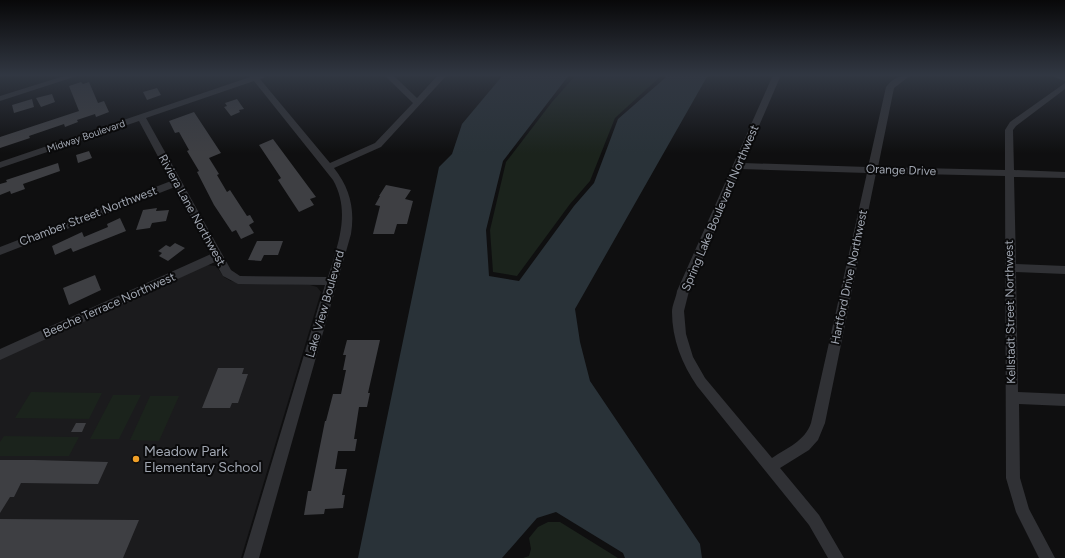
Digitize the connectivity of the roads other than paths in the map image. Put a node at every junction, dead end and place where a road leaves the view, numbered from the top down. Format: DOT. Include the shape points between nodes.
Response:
graph roads {
  1 [pos="186,101"];
  2 [pos="277,101"];
  3 [pos="766,101"];
  4 [pos="887,101"];
  5 [pos="1044,101"];
  6 [pos="418,103"];
  7 [pos="141,117"];
  8 [pos="0,165"];
  9 [pos="738,166"];
  10 [pos="328,167"];
  11 [pos="872,170"];
  12 [pos="1009,173"];
  13 [pos="1065,175"];
  14 [pos="177,182"];
  15 [pos="0,251"];
  16 [pos="218,256"];
  17 [pos="1010,268"];
  18 [pos="1065,270"];
  19 [pos="332,281"];
  20 [pos="0,355"];
  21 [pos="1011,398"];
  22 [pos="1065,400"];
  23 [pos="771,466"];
  24 [pos="251,558"];
  25 [pos="836,558"];
  26 [pos="1047,558"];
  1 -- 7 [label="street, Midway Boulevard"];
  2 -- 10 [label="street, Lake View Boulevard"];
  3 -- 9 [label="street, Spring Lake Boulevard Northwest"];
  4 -- 11 [label="street, Hartford Drive Northwest"];
  5 -- 12 [label="street, Kellstadt Street Northwest" via="1013,124 1009,130"];
  6 -- 10 [label="street" via="378,145"];
  7 -- 8 [label="street, Midway Boulevard"];
  7 -- 14 [label="street, Riviera Lane Northwest"];
  9 -- 11 [label="street, Orange Drive"];
  9 -- 23 [label="street, Spring Lake Boulevard Northwest" via="683,291 678,322 683,345 697,376"];
  10 -- 19 [label="street, Lake View Boulevard" via="346,194 349,213 346,234"];
  11 -- 12 [label="street, Orange Drive"];
  11 -- 23 [label="street, Hartford Drive Northwest" via="818,423 813,436 804,445"];
  12 -- 13 [label="street, Orange Drive"];
  12 -- 17 [label="street, Kellstadt Street Northwest"];
  14 -- 15 [label="street, Chamber Street Northwest"];
  14 -- 16 [label="street, Riviera Lane Northwest"];
  16 -- 19 [label="street, Riviera Lane Northwest" via="227,273 238,280"];
  16 -- 20 [label="street, Beeche Terrace Northwest"];
  17 -- 18 [label="street"];
  17 -- 21 [label="street, Kellstadt Street Northwest"];
  19 -- 24 [label="street, Lake View Boulevard"];
  21 -- 22 [label="street"];
  21 -- 26 [label="street, Kellstadt Street Northwest" via="1013,478 1023,512"];
  23 -- 25 [label="street, Spring Lake Boulevard Northwest" via="814,520"];
}
